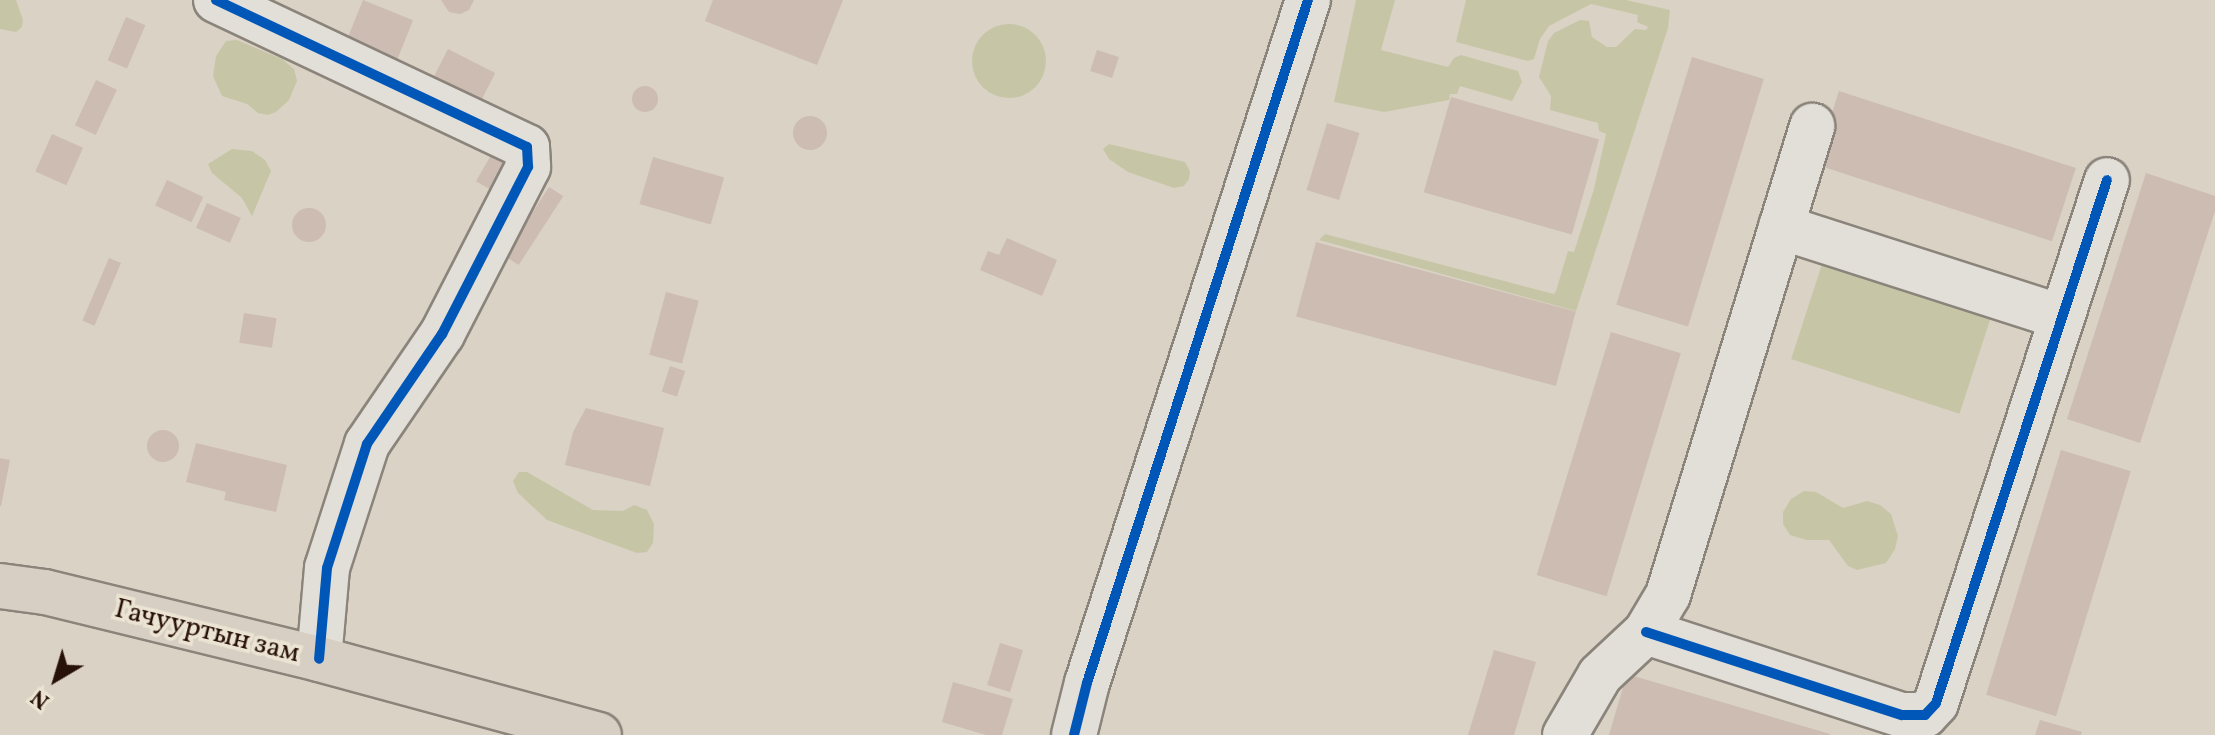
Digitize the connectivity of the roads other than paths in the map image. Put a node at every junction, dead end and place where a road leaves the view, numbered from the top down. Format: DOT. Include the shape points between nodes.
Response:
graph roads {
  1 [pos="216,0"];
  2 [pos="1308,0"];
  3 [pos="1812,126"];
  4 [pos="2107,180"];
  5 [pos="1781,227"];
  6 [pos="2062,317"];
  7 [pos="0,586"];
  8 [pos="1646,632"];
  9 [pos="319,659"];
  10 [pos="599,735"];
  11 [pos="1074,735"];
  12 [pos="1565,735"];
  1 -- 9 [label="street" via="527,147 528,167 442,334 367,444 327,568"];
  2 -- 11 [label="street"];
  3 -- 5 [label="street"];
  4 -- 6 [label="street"];
  5 -- 6 [label="street"];
  5 -- 8 [label="street" via="1668,595"];
  6 -- 8 [label="street" via="1936,703 1925,715 1902,715"];
  7 -- 9 [label="main road, Гачууртын зам" via="45,592"];
  8 -- 12 [label="street" via="1600,675"];
  9 -- 10 [label="main road, Гачууртын зам"];
}
